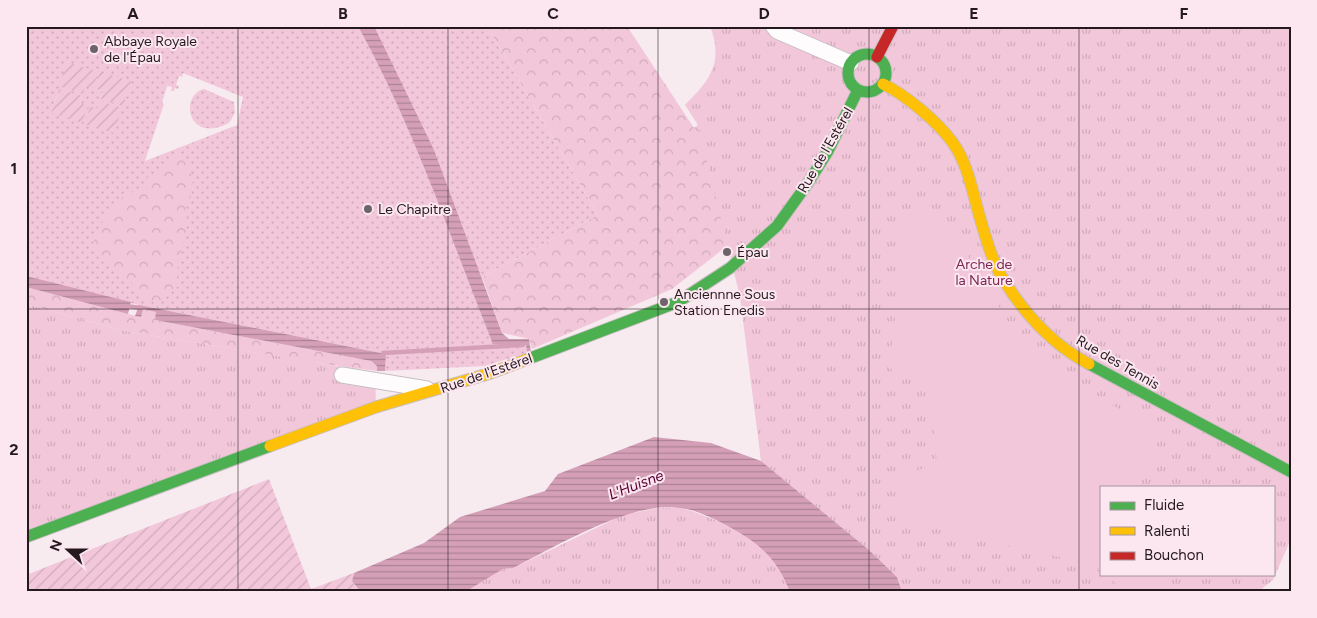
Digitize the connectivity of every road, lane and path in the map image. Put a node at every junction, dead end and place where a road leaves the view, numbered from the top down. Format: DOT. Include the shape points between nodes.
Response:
graph roads {
  1 [pos="773,26"];
  2 [pos="892,26"];
  3 [pos="877,57"];
  4 [pos="851,63"];
  5 [pos="883,84"];
  6 [pos="858,90"];
  7 [pos="342,375"];
  8 [pos="434,390"];
  9 [pos="1291,472"];
  10 [pos="26,537"];
  1 -- 4 [label="street" via="777,31"];
  2 -- 3 [label="street"];
  3 -- 4 [label="street" via="865,54"];
  3 -- 5 [label="street" via="885,65"];
  4 -- 6 [label="street" via="849,76"];
  5 -- 6 [label="street" via="873,92"];
  5 -- 9 [label="street, Rue des Tennis" via="919,110 953,143 966,170 986,238 1002,278 1039,327 1072,355"];
  6 -- 8 [label="street, Rue de l'Estérel" via="828,151 798,197 777,226 730,268 678,302 492,373"];
  7 -- 8 [label="street"];
  8 -- 10 [label="street, Rue de l'Estérel" via="349,417"];
}
